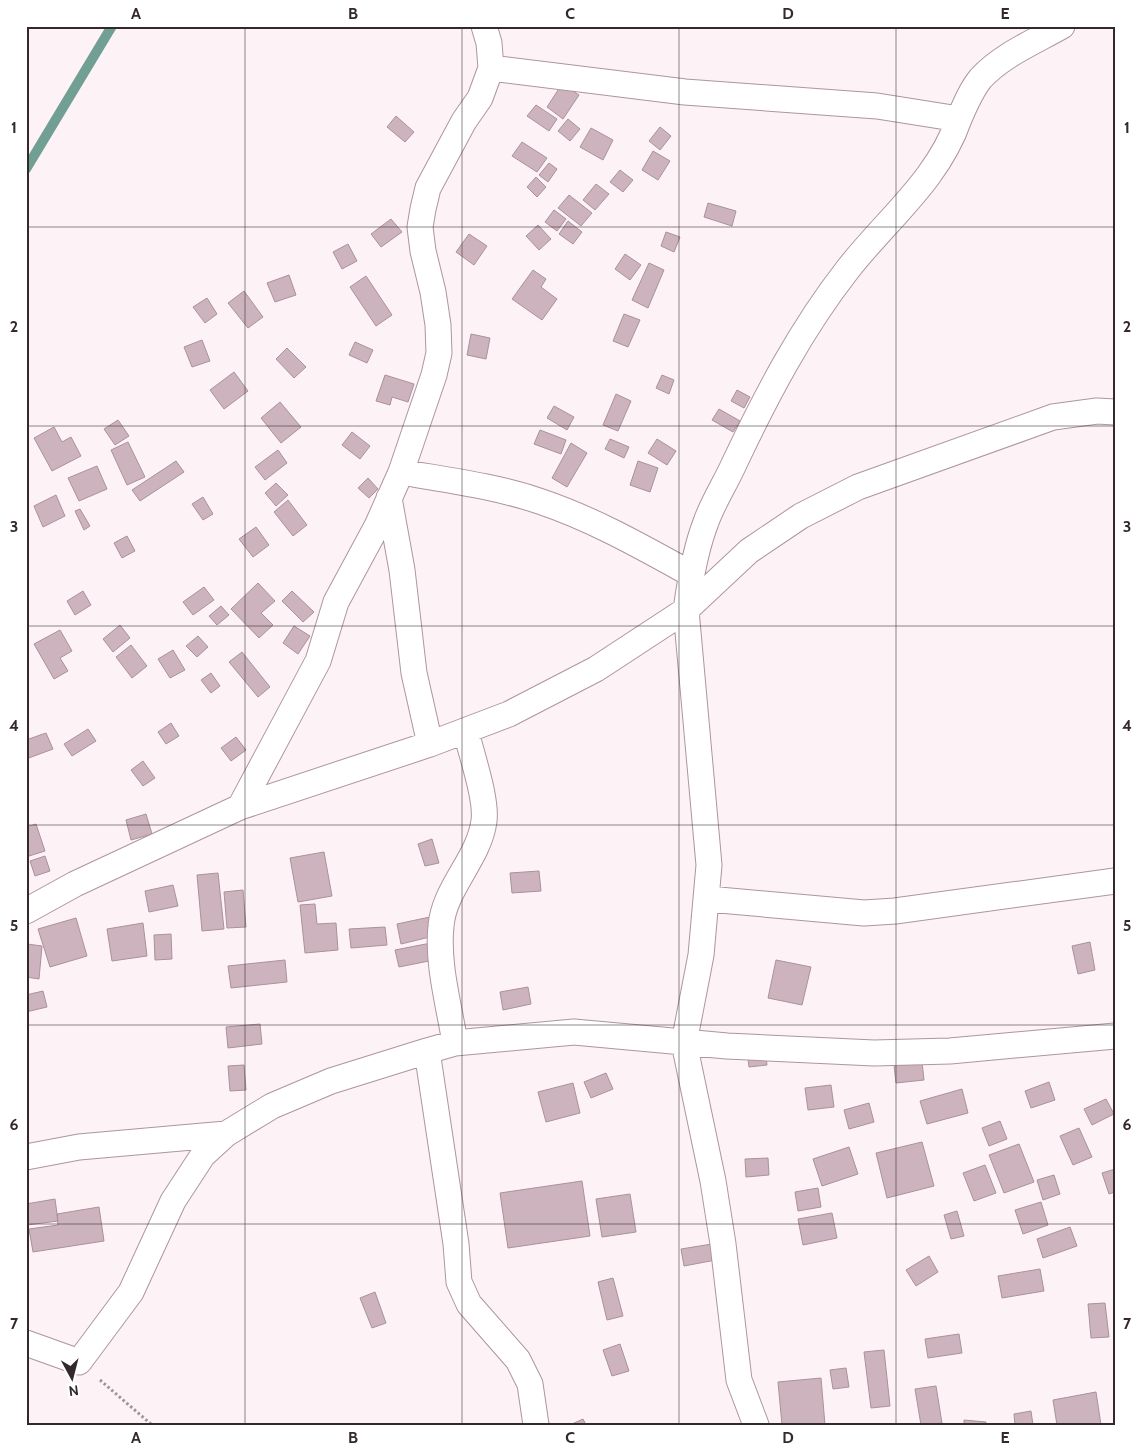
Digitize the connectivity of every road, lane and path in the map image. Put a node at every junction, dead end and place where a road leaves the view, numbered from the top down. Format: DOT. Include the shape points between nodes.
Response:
graph roads {
  1 [pos="484,26"];
  2 [pos="1062,26"];
  3 [pos="492,68"];
  4 [pos="958,119"];
  5 [pos="1115,412"];
  6 [pos="400,472"];
  7 [pos="389,498"];
  8 [pos="691,574"];
  9 [pos="686,610"];
  10 [pos="466,731"];
  11 [pos="430,744"];
  12 [pos="240,807"];
  13 [pos="1115,881"];
  14 [pos="708,899"];
  15 [pos="26,911"];
  16 [pos="1115,1036"];
  17 [pos="455,1043"];
  18 [pos="684,1043"];
  19 [pos="426,1051"];
  20 [pos="226,1134"];
  21 [pos="26,1157"];
  22 [pos="26,1344"];
  23 [pos="78,1362"];
  24 [pos="152,1425"];
  25 [pos="536,1425"];
  26 [pos="756,1425"];
  1 -- 3 [label="street"];
  2 -- 4 [label="street" via="998,64 982,78"];
  3 -- 4 [label="street" via="685,92 877,106"];
  3 -- 6 [label="street" via="480,98 428,188 423,209 420,227 436,308 439,353"];
  4 -- 8 [label="street" via="940,162 838,281 769,391 705,522"];
  5 -- 9 [label="street" via="1097,410 1053,416 858,487 801,516 749,551"];
  6 -- 7 [label="street"];
  6 -- 8 [label="street" via="479,486 538,501 584,518"];
  7 -- 11 [label="street" via="402,570 412,665"];
  7 -- 12 [label="street" via="336,602 312,674"];
  8 -- 9 [label="street"];
  9 -- 10 [label="street" via="596,669 509,714"];
  9 -- 14 [label="street" via="709,865"];
  10 -- 11 [label="street"];
  10 -- 17 [label="street" via="483,802 484,820 478,842 445,907 441,924 440,948"];
  11 -- 12 [label="street"];
  12 -- 15 [label="street" via="75,884"];
  13 -- 14 [label="street" via="895,912 864,913"];
  14 -- 18 [label="street"];
  16 -- 18 [label="street" via="950,1051 874,1053"];
  17 -- 18 [label="street" via="574,1032"];
  17 -- 19 [label="street"];
  18 -- 26 [label="street" via="723,1244 739,1380"];
  19 -- 20 [label="street" via="331,1081 272,1106"];
  19 -- 25 [label="street" via="456,1244 458,1282 469,1304 518,1360 530,1384"];
  20 -- 21 [label="street" via="79,1147"];
  20 -- 23 [label="street" via="204,1155 173,1200 131,1292"];
  22 -- 23 [label="street"];
  23 -- 24 [label="path"];
}
